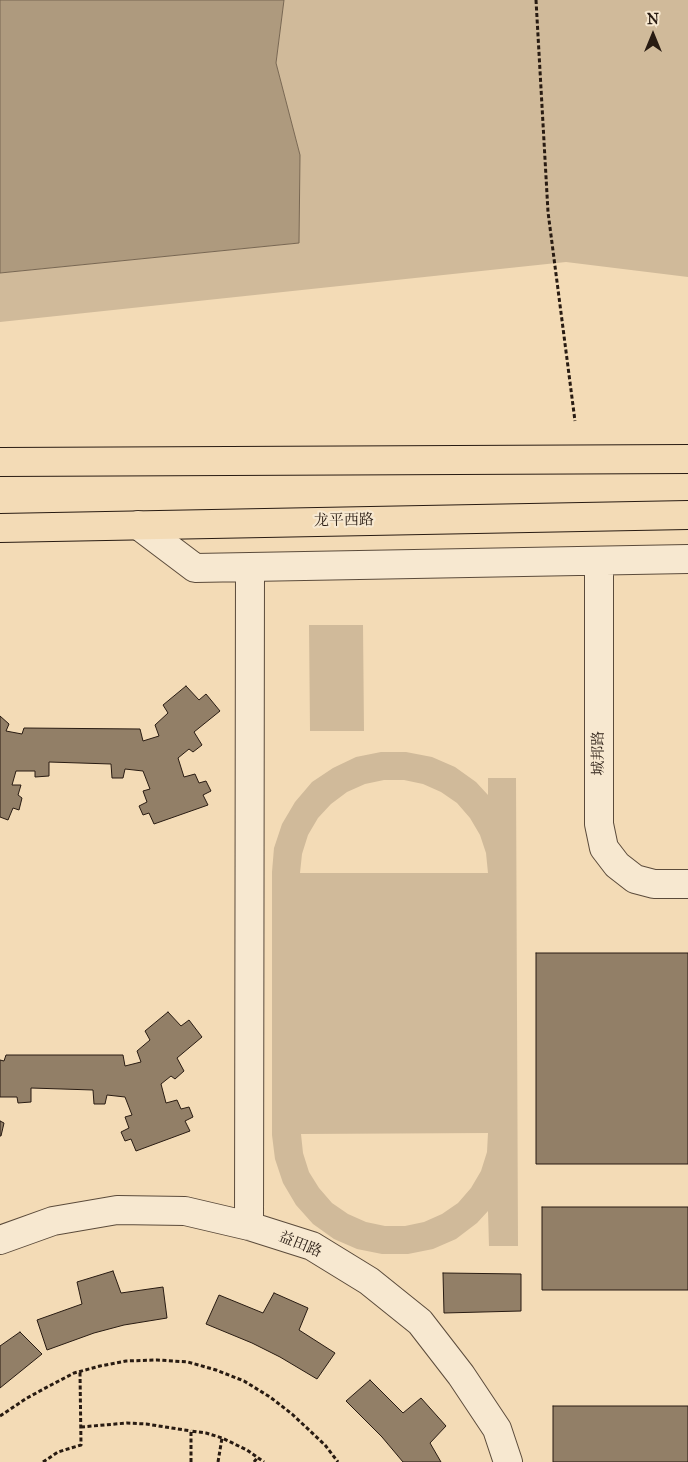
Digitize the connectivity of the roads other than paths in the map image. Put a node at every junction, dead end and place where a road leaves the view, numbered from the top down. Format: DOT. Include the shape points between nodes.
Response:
graph roads {
  1 [pos="688,459"];
  2 [pos="0,462"];
  3 [pos="688,515"];
  4 [pos="138,525"];
  5 [pos="0,528"];
  6 [pos="688,559"];
  7 [pos="599,560"];
  8 [pos="250,567"];
  9 [pos="688,884"];
  10 [pos="249,1226"];
  11 [pos="0,1240"];
  12 [pos="508,1462"];
  1 -- 2 [label="main road"];
  3 -- 4 [label="main road, 龙平西路"];
  4 -- 5 [label="main road, 龙平西路"];
  4 -- 8 [label="street" via="195,568"];
  6 -- 7 [label="street"];
  7 -- 8 [label="street"];
  7 -- 9 [label="street, 城邦路" via="599,824 604,848 617,865 635,879 654,884"];
  8 -- 10 [label="street"];
  10 -- 11 [label="street, 益田路" via="185,1211 118,1210 53,1220"];
  10 -- 12 [label="street, 益田路" via="312,1246 369,1281 420,1322 497,1429"];
}
